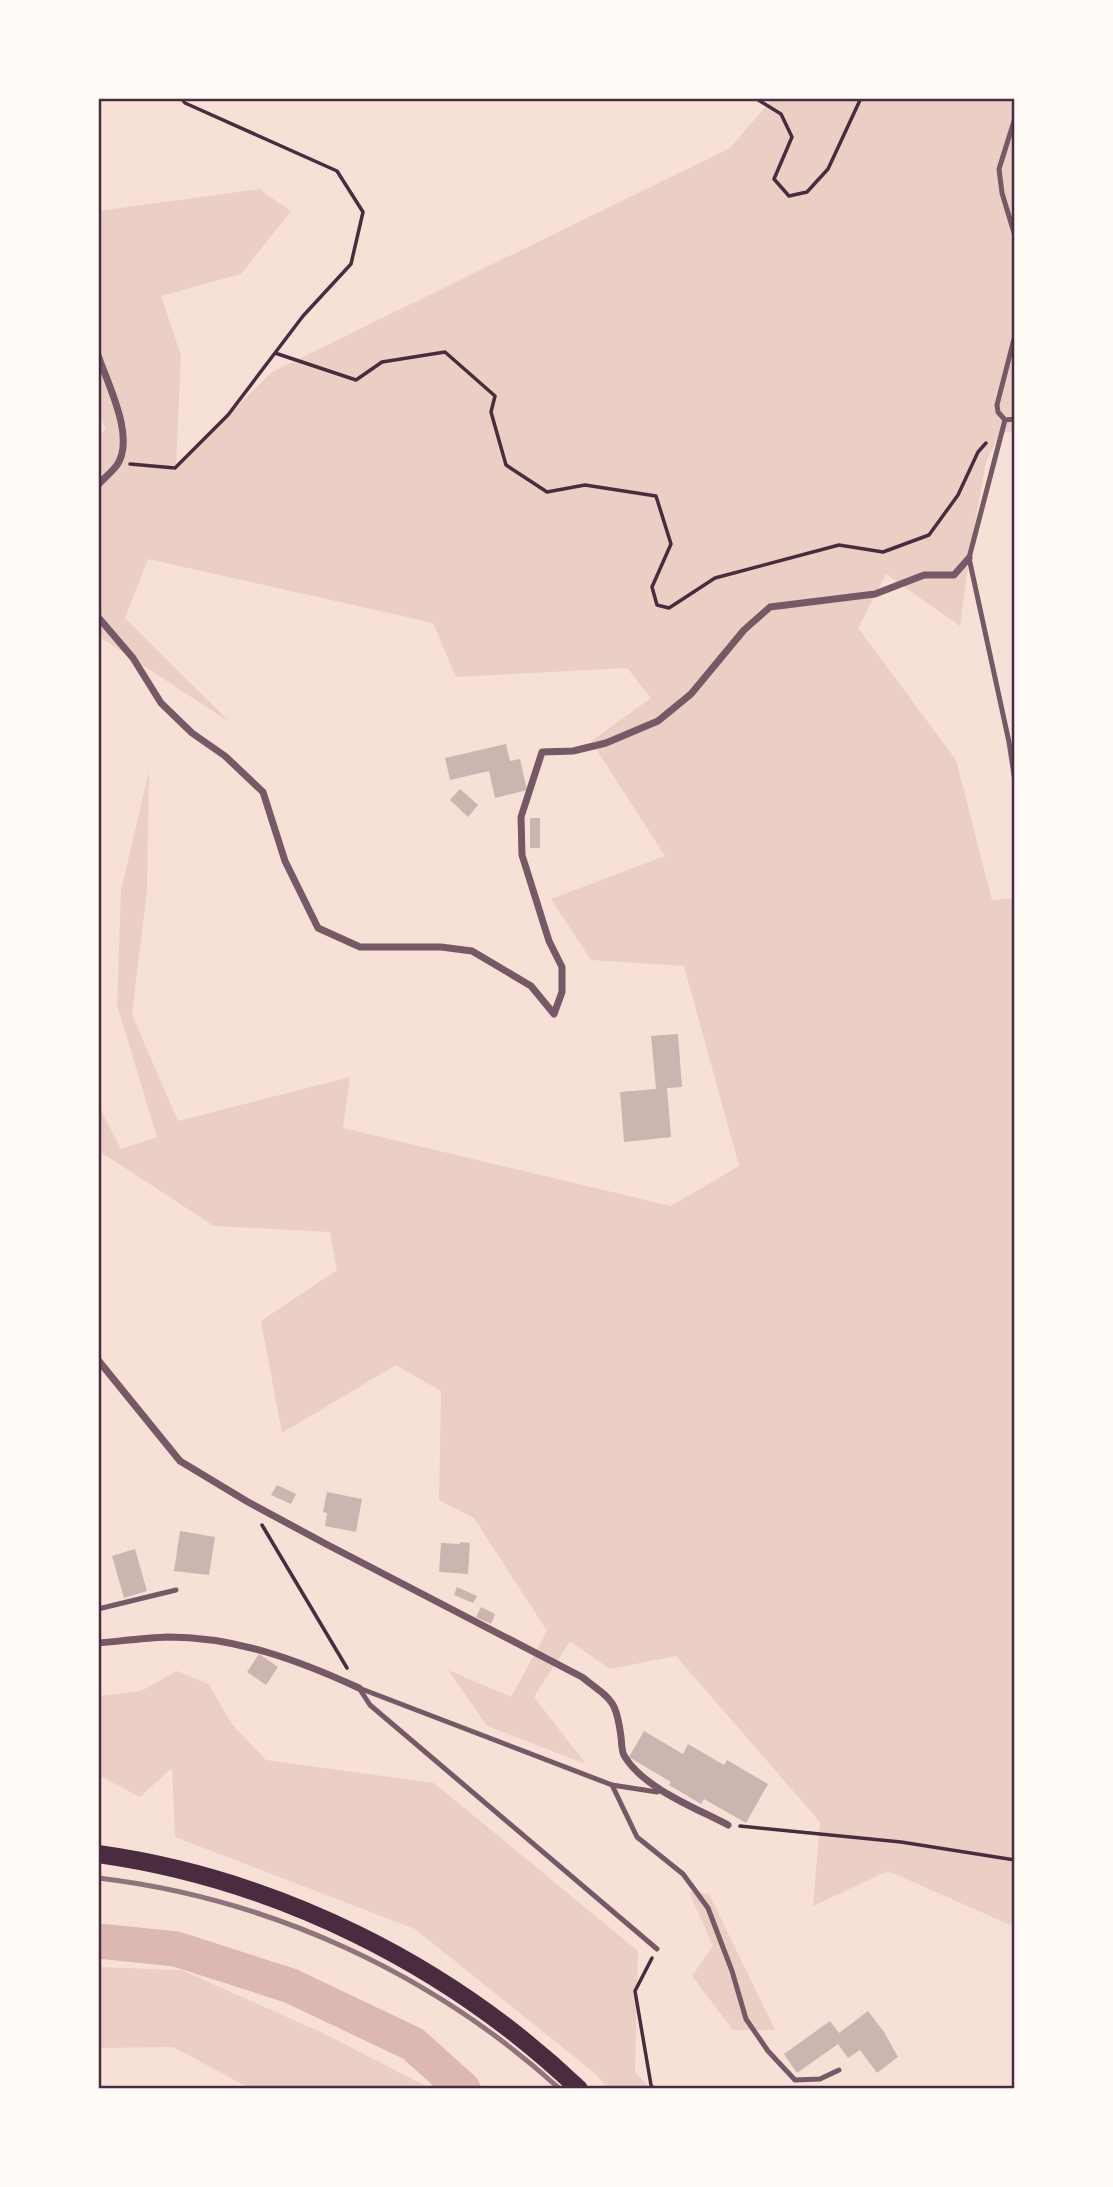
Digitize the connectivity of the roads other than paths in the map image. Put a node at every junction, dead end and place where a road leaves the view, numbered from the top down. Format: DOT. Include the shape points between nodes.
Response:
graph roads {
  1 [pos="1015,118"];
  2 [pos="1015,236"];
  3 [pos="1015,335"];
  4 [pos="98,355"];
  5 [pos="1015,419"];
  6 [pos="1005,420"];
  7 [pos="98,485"];
  8 [pos="969,558"];
  9 [pos="98,617"];
  10 [pos="1015,781"];
  11 [pos="98,1360"];
  12 [pos="176,1590"];
  13 [pos="98,1609"];
  14 [pos="98,1643"];
  15 [pos="359,1688"];
  16 [pos="612,1785"];
  17 [pos="662,1790"];
  18 [pos="728,1825"];
  19 [pos="98,1854"];
  20 [pos="657,1949"];
  21 [pos="839,2070"];
  22 [pos="579,2089"];
  1 -- 2 [label="lane" via="999,169"];
  3 -- 6 [label="lane" via="997,405"];
  4 -- 7 [label="street" via="117,403 123,437 118,463"];
  5 -- 6 [label="lane"];
  6 -- 8 [label="lane"];
  8 -- 9 [label="street" via="954,575 925,575 875,594 771,607 729,647 691,694 658,721 606,743 542,752 521,817 522,855 562,967 562,992 554,1014 531,986 472,951 360,947 318,928 285,861 263,792 161,703 133,658"];
  8 -- 10 [label="lane"];
  11 -- 17 [label="street" via="180,1461 248,1502 582,1677 613,1701 623,1756"];
  12 -- 13 [label="lane"];
  14 -- 15 [label="street" via="168,1637 223,1641 282,1656"];
  15 -- 16 [label="lane"];
  15 -- 20 [label="lane" via="370,1704"];
  16 -- 17 [label="lane"];
  16 -- 21 [label="lane" via="637,1837 683,1874 708,1908 746,2019 768,2051 795,2080 820,2079"];
  17 -- 18 [label="street"];
  19 -- 22 [label="main road" via="264,1895 351,1932 508,2027"];
}
